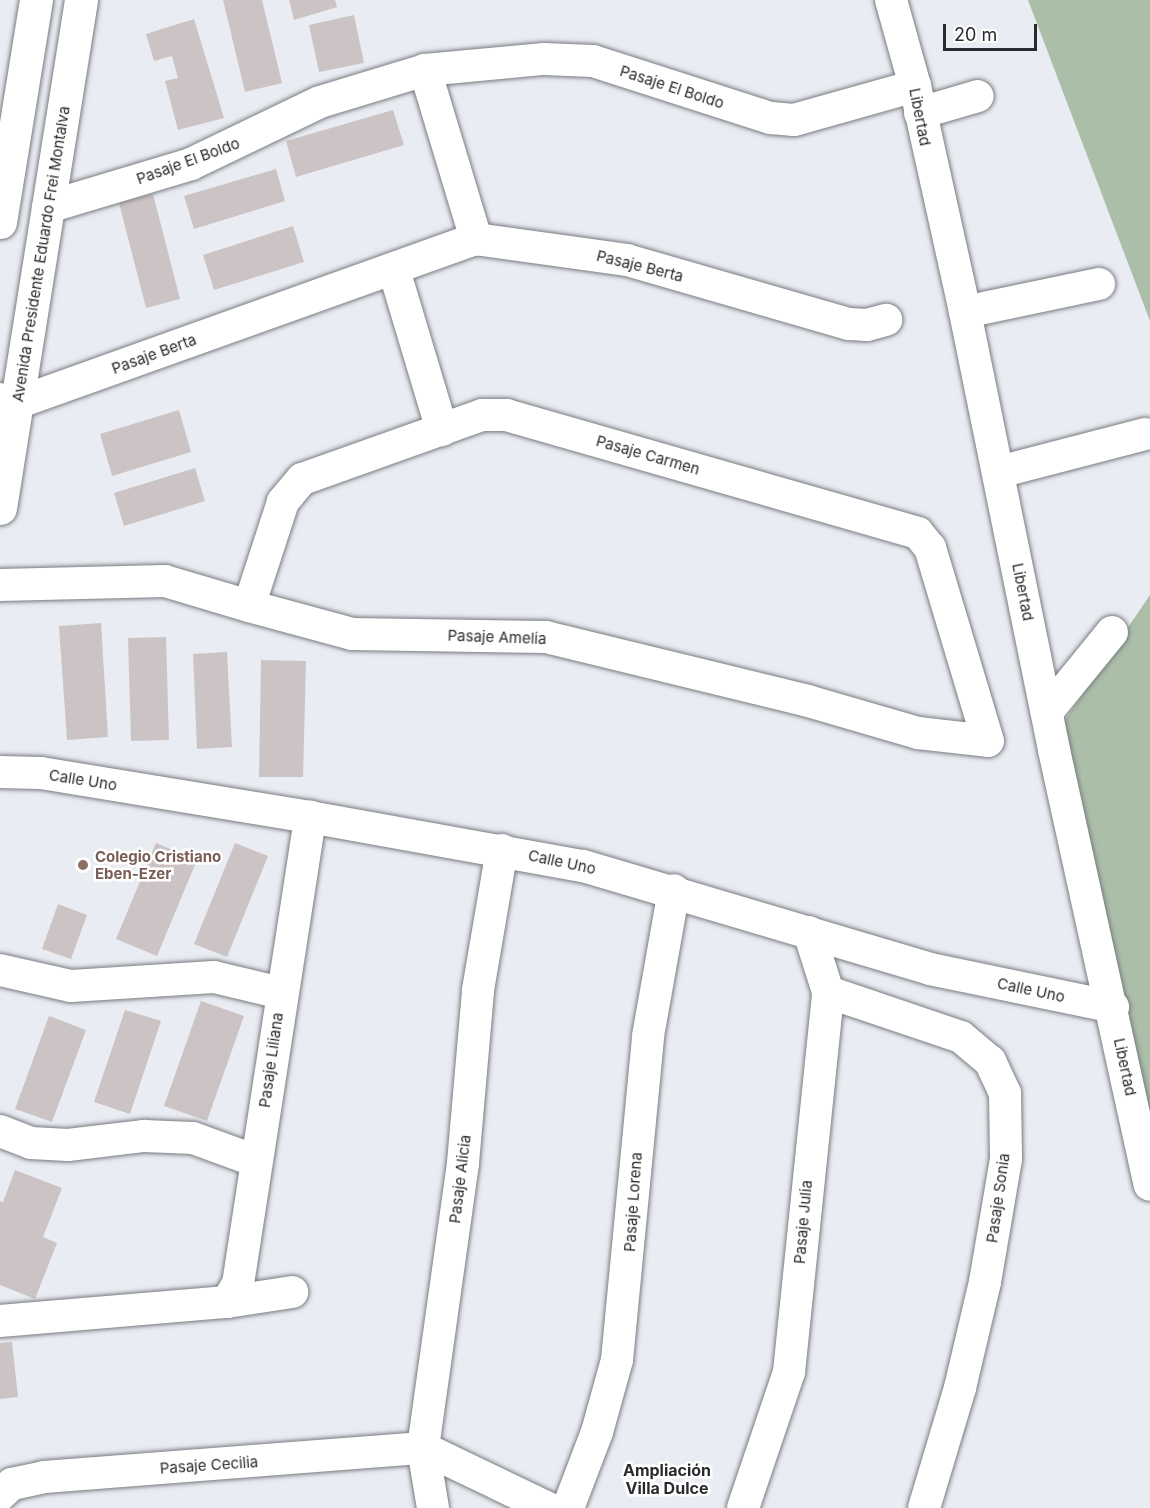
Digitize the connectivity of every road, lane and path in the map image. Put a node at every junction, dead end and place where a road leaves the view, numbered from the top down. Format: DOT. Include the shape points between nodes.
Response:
graph roads {
  1 [pos="36,0"];
  2 [pos="891,0"];
  3 [pos="84,1"];
  4 [pos="425,70"];
  5 [pos="978,96"];
  6 [pos="917,100"];
  7 [pos="48,207"];
  8 [pos="0,222"];
  9 [pos="476,238"];
  10 [pos="394,270"];
  11 [pos="1099,284"];
  12 [pos="965,312"];
  13 [pos="886,320"];
  14 [pos="8,401"];
  15 [pos="442,430"];
  16 [pos="1145,434"];
  17 [pos="999,472"];
  18 [pos="0,508"];
  19 [pos="0,585"];
  20 [pos="249,606"];
  21 [pos="1112,632"];
  22 [pos="1047,712"];
  23 [pos="988,741"];
  24 [pos="0,772"];
  25 [pos="310,817"];
  26 [pos="502,850"];
  27 [pos="674,890"];
  28 [pos="809,932"];
  29 [pos="0,970"];
  30 [pos="828,992"];
  31 [pos="280,993"];
  32 [pos="1113,1007"];
  33 [pos="0,1131"];
  34 [pos="256,1161"];
  35 [pos="1150,1185"];
  36 [pos="292,1292"];
  37 [pos="227,1302"];
  38 [pos="0,1321"];
  39 [pos="423,1448"];
  40 [pos="0,1495"];
  41 [pos="433,1508"];
  42 [pos="548,1508"];
  43 [pos="568,1508"];
  44 [pos="743,1508"];
  45 [pos="924,1508"];
  1 -- 8 [label="main road"];
  2 -- 6 [label="street, Libertad"];
  3 -- 7 [label="main road, Avenida Presidente Eduardo Frei Montalva"];
  4 -- 6 [label="street, Pasaje El Boldo" via="544,59 593,61 771,118 794,120"];
  4 -- 7 [label="street, Pasaje El Boldo" via="320,102 191,164"];
  4 -- 9 [label="street"];
  5 -- 6 [label="street, Pasaje El Boldo"];
  6 -- 12 [label="street, Libertad"];
  7 -- 14 [label="main road, Avenida Presidente Eduardo Frei Montalva"];
  9 -- 10 [label="street, Pasaje Berta"];
  9 -- 13 [label="street, Pasaje Berta" via="627,260 849,324"];
  10 -- 14 [label="street, Pasaje Berta"];
  10 -- 15 [label="street"];
  11 -- 12 [label="street"];
  12 -- 17 [label="street, Libertad"];
  14 -- 18 [label="main road, Avenida Presidente Eduardo Frei Montalva"];
  15 -- 20 [label="street, Pasaje Carmen" via="303,479 290,489"];
  15 -- 23 [label="street, Pasaje Carmen" via="482,416 507,415 918,533 930,548"];
  16 -- 17 [label="street"];
  17 -- 22 [label="street, Libertad"];
  19 -- 20 [label="street, Pasaje Amelia" via="165,581"];
  20 -- 23 [label="street, Pasaje Amelia" via="352,634 546,637 808,700 918,732"];
  21 -- 22 [label="street"];
  22 -- 32 [label="street, Libertad"];
  24 -- 25 [label="street, Calle Uno" via="40,774"];
  25 -- 26 [label="street, Calle Uno"];
  25 -- 31 [label="street, Pasaje Liliana"];
  26 -- 27 [label="street, Calle Uno"];
  26 -- 39 [label="street, Pasaje Alicia" via="478,990 463,1163"];
  27 -- 28 [label="street, Calle Uno"];
  27 -- 43 [label="street, Pasaje Lorena" via="648,1036 617,1360 597,1432"];
  28 -- 30 [label="street, Pasaje Julia"];
  28 -- 32 [label="street, Calle Uno" via="930,969"];
  29 -- 31 [label="street" via="71,986 214,977"];
  30 -- 44 [label="street, Pasaje Julia" via="789,1372"];
  30 -- 45 [label="street, Pasaje Sonia" via="961,1037 990,1061 1005,1093 1006,1159 985,1282 960,1388"];
  31 -- 34 [label="street, Pasaje Liliana"];
  32 -- 35 [label="street, Libertad"];
  33 -- 34 [label="street" via="32,1143 68,1145 144,1136 193,1137"];
  34 -- 37 [label="street, Pasaje Liliana" via="237,1284"];
  36 -- 37 [label="street"];
  37 -- 38 [label="street"];
  39 -- 40 [label="street, Pasaje Cecilia" via="44,1477 12,1484"];
  39 -- 41 [label="street, Pasaje Alicia"];
  39 -- 42 [label="street"];
}
